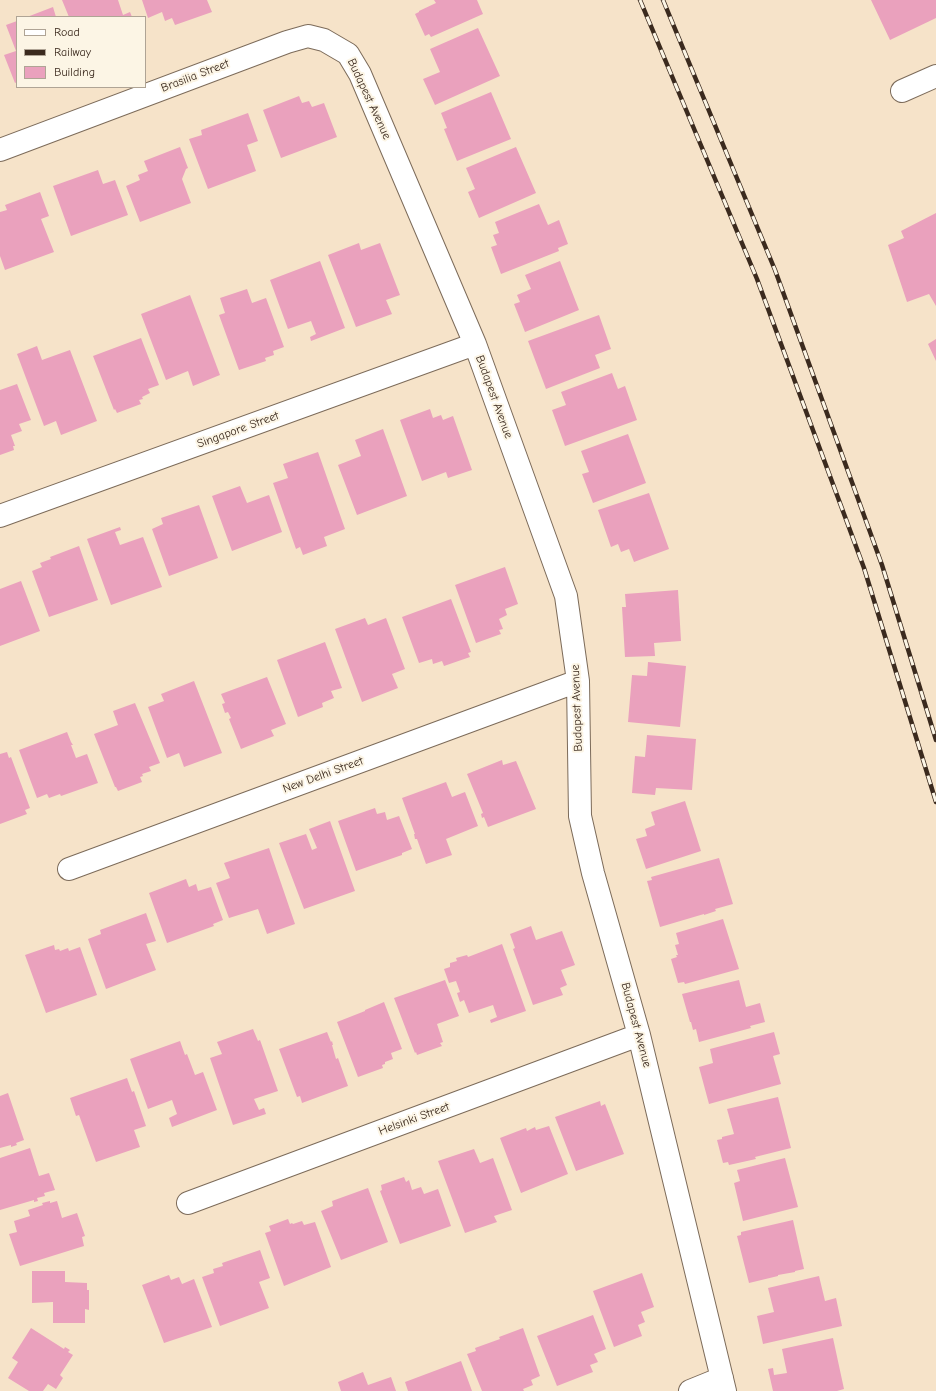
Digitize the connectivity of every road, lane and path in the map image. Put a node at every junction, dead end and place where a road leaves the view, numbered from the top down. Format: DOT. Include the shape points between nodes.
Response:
graph roads {
  1 [pos="324,40"];
  2 [pos="936,76"];
  3 [pos="902,91"];
  4 [pos="0,150"];
  5 [pos="475,344"];
  6 [pos="0,516"];
  7 [pos="578,681"];
  8 [pos="69,869"];
  9 [pos="639,1034"];
  10 [pos="188,1203"];
  11 [pos="724,1384"];
  12 [pos="690,1391"];
  1 -- 4 [label="street, Brasilia Street" via="308,36 287,42"];
  1 -- 5 [label="street, Budapest Avenue" via="348,54 360,74"];
  2 -- 3 [label="street"];
  5 -- 6 [label="street, Singapore Street"];
  5 -- 7 [label="street, Budapest Avenue" via="566,596"];
  7 -- 8 [label="street, New Delhi Street"];
  7 -- 9 [label="street, Budapest Avenue" via="580,816 593,873"];
  9 -- 10 [label="street, Helsinki Street"];
  9 -- 11 [label="street, Budapest Avenue"];
  11 -- 12 [label="street"];
}
